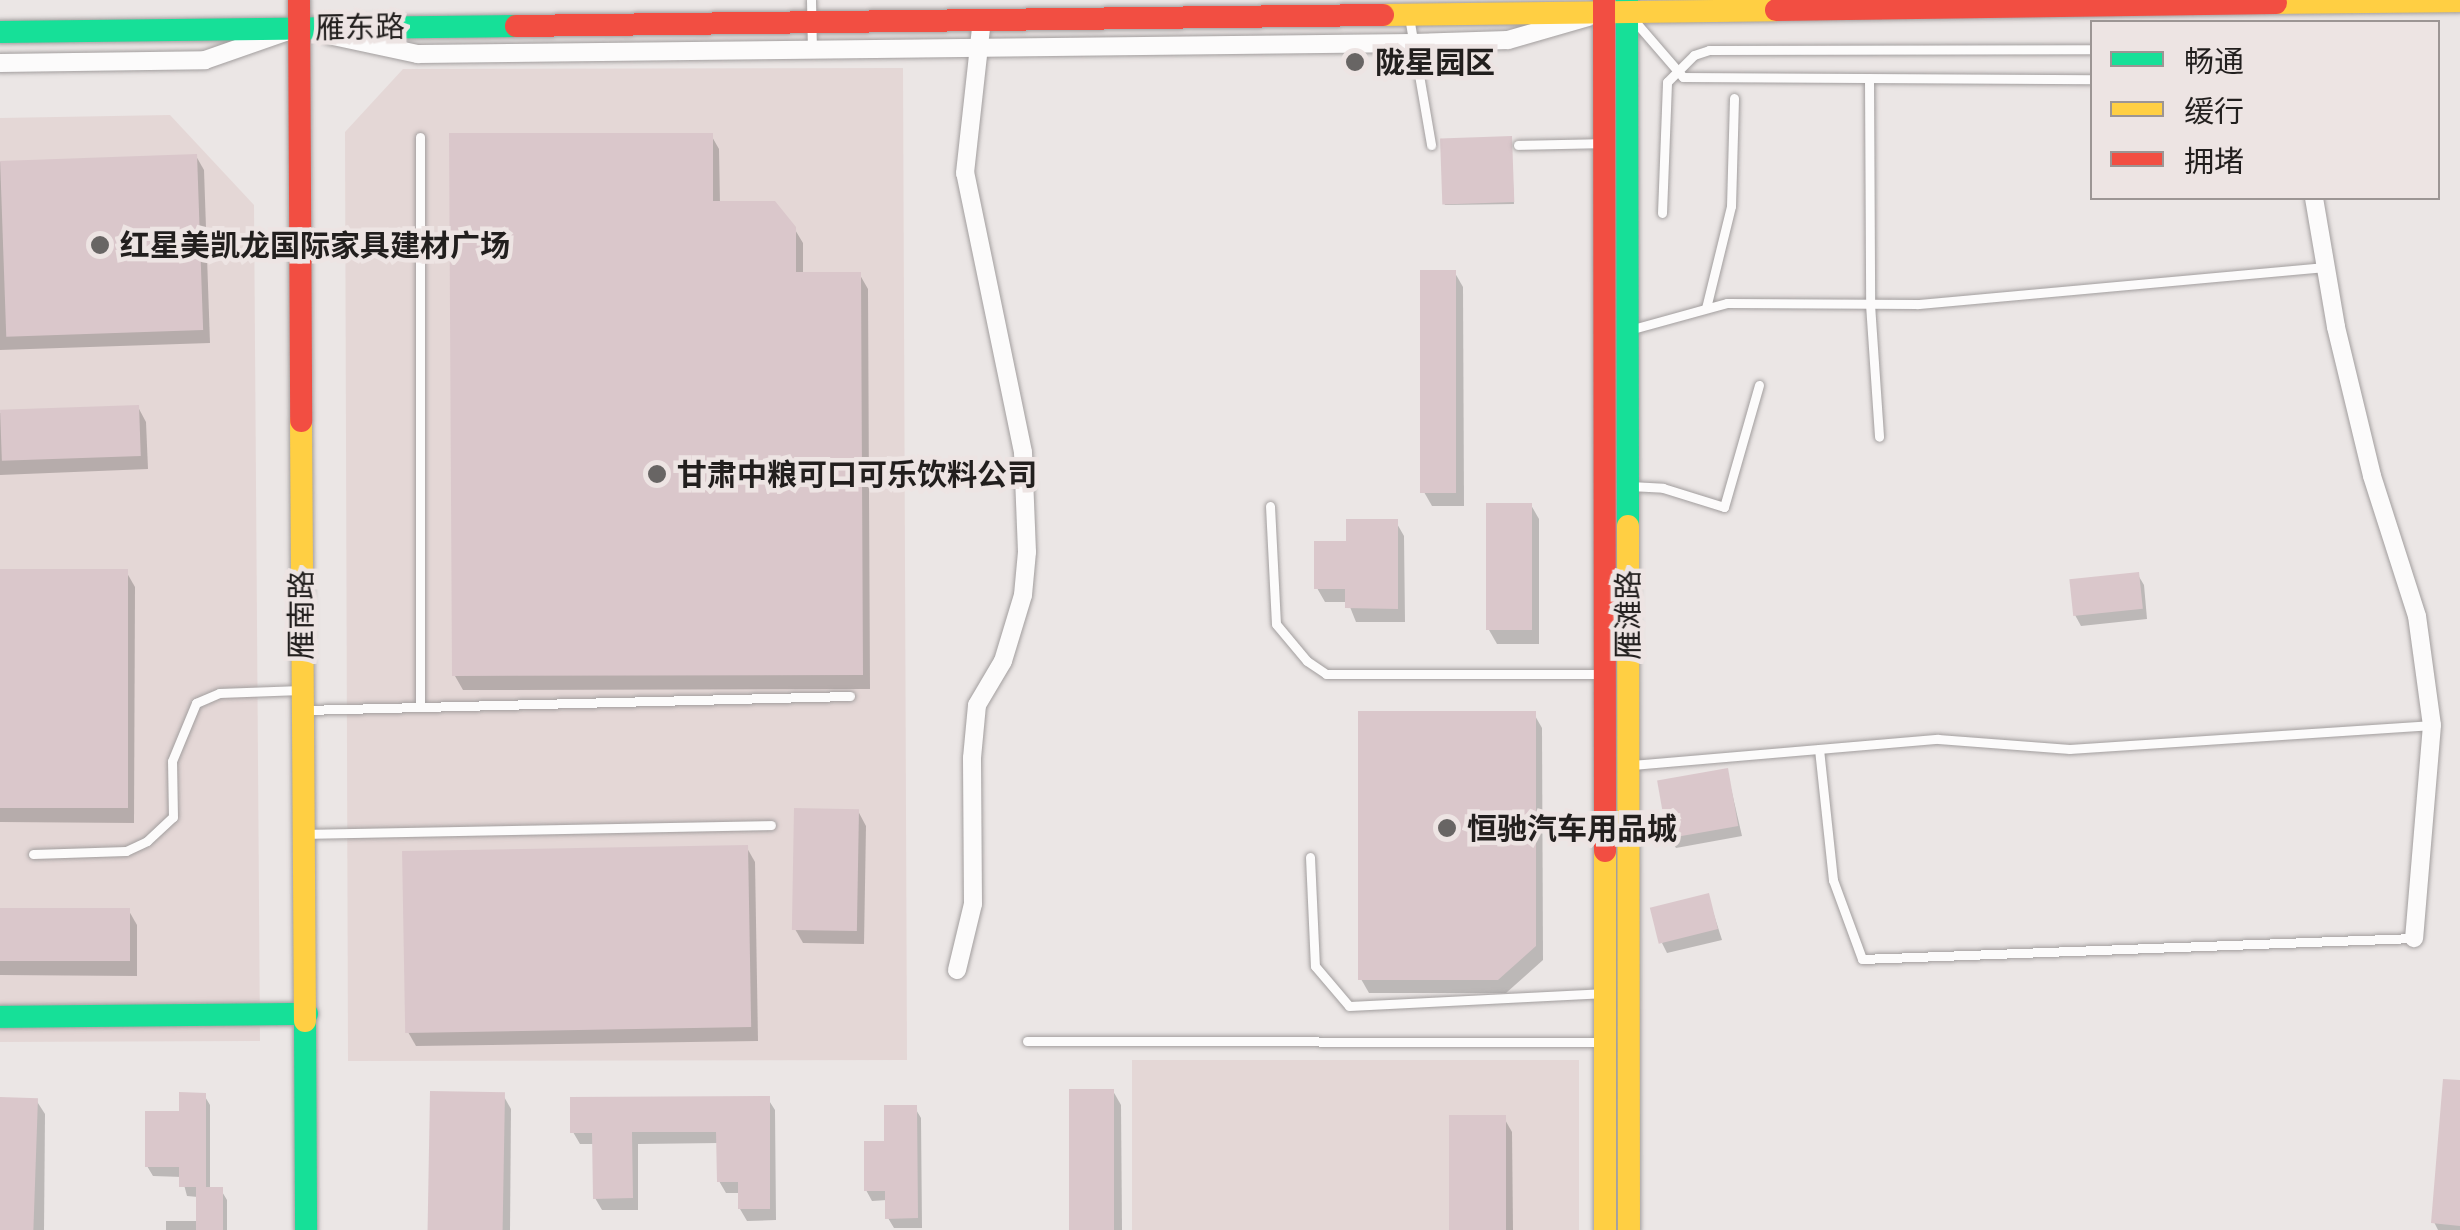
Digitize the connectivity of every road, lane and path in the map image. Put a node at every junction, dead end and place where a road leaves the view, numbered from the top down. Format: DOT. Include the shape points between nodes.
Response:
graph roads {
  1 [pos="299,0"];
  2 [pos="2460,2"];
  3 [pos="1618,5"];
  4 [pos="2252,9"];
  5 [pos="811,11"];
  6 [pos="1408,15"];
  7 [pos="982,20"];
  8 [pos="298,28"];
  9 [pos="0,32"];
  10 [pos="1413,43"];
  11 [pos="979,48"];
  12 [pos="2090,49"];
  13 [pos="812,50"];
  14 [pos="0,63"];
  15 [pos="1677,69"];
  16 [pos="1869,78"];
  17 [pos="2090,79"];
  18 [pos="1734,98"];
  19 [pos="420,137"];
  20 [pos="1604,143"];
  21 [pos="1431,145"];
  22 [pos="1518,145"];
  23 [pos="2314,200"];
  24 [pos="1662,213"];
  25 [pos="2326,267"];
  26 [pos="1870,304"];
  27 [pos="1706,308"];
  28 [pos="1627,330"];
  29 [pos="1759,385"];
  30 [pos="1879,437"];
  31 [pos="1628,486"];
  32 [pos="1270,506"];
  33 [pos="1605,674"];
  34 [pos="850,696"];
  35 [pos="301,700"];
  36 [pos="420,707"];
  37 [pos="2432,725"];
  38 [pos="1819,749"];
  39 [pos="1628,766"];
  40 [pos="771,825"];
  41 [pos="302,834"];
  42 [pos="33,854"];
  43 [pos="1310,858"];
  44 [pos="2414,938"];
  45 [pos="957,970"];
  46 [pos="1605,993"];
  47 [pos="307,1014"];
  48 [pos="0,1017"];
  49 [pos="1027,1041"];
  50 [pos="1617,1042"];
  51 [pos="306,1230"];
  52 [pos="1605,1230"];
  53 [pos="1628,1230"];
  1 -- 8 [label="main road, 雁南路"];
  2 -- 4 [label="main road, 雁东路"];
  3 -- 4 [label="main road, 雁东路"];
  3 -- 6 [label="main road, 雁东路"];
  3 -- 10 [label="street" via="1508,40"];
  3 -- 15 [label="lane"];
  3 -- 20 [label="main road, 雁滩路"];
  3 -- 28 [label="main road, 雁滩路"];
  5 -- 7 [label="main road, 雁东路"];
  5 -- 8 [label="main road, 雁东路"];
  5 -- 13 [label="lane"];
  6 -- 7 [label="main road, 雁东路"];
  6 -- 10 [label="lane"];
  7 -- 11 [label="street"];
  8 -- 9 [label="main road, 雁东路"];
  8 -- 13 [label="street" via="418,54"];
  8 -- 14 [label="street" via="205,60"];
  8 -- 35 [label="main road, 雁南路"];
  10 -- 11 [label="street"];
  10 -- 21 [label="lane"];
  11 -- 13 [label="street"];
  11 -- 45 [label="street" via="965,173 1023,452 1027,552 1023,595 1003,661 978,705 973,904"];
  12 -- 15 [label="lane" via="1709,50"];
  15 -- 16 [label="lane" via="1683,77"];
  15 -- 24 [label="lane" via="1666,82"];
  16 -- 17 [label="lane"];
  16 -- 26 [label="lane"];
  18 -- 27 [label="lane" via="1731,206"];
  19 -- 36 [label="lane"];
  20 -- 22 [label="lane"];
  20 -- 33 [label="main road, 雁滩路"];
  23 -- 25 [label="street"];
  25 -- 26 [label="lane"];
  25 -- 37 [label="street" via="2372,476 2416,616"];
  26 -- 27 [label="lane"];
  26 -- 30 [label="lane"];
  27 -- 28 [label="lane"];
  28 -- 31 [label="main road, 雁滩路"];
  29 -- 31 [label="lane" via="1724,507 1663,488"];
  31 -- 39 [label="main road, 雁滩路"];
  32 -- 33 [label="lane" via="1276,624 1326,674"];
  33 -- 46 [label="main road, 雁滩路"];
  34 -- 36 [label="lane"];
  35 -- 36 [label="lane"];
  35 -- 41 [label="main road, 雁南路"];
  35 -- 42 [label="lane" via="219,693 196,703 172,761 173,817 160,833 126,851"];
  37 -- 38 [label="lane" via="2070,749 1938,739"];
  37 -- 44 [label="street"];
  38 -- 39 [label="lane"];
  38 -- 44 [label="lane" via="1833,880 1862,958"];
  39 -- 50 [label="main road, 雁滩路"];
  40 -- 41 [label="lane"];
  41 -- 47 [label="main road, 雁南路"];
  43 -- 46 [label="lane" via="1315,966 1349,1006"];
  46 -- 50 [label="main road, 雁滩路"];
  47 -- 48 [label="main road"];
  47 -- 51 [label="main road, 雁南路"];
  49 -- 50 [label="lane"];
  50 -- 52 [label="main road, 雁滩路"];
  50 -- 53 [label="main road, 雁滩路"];
}
